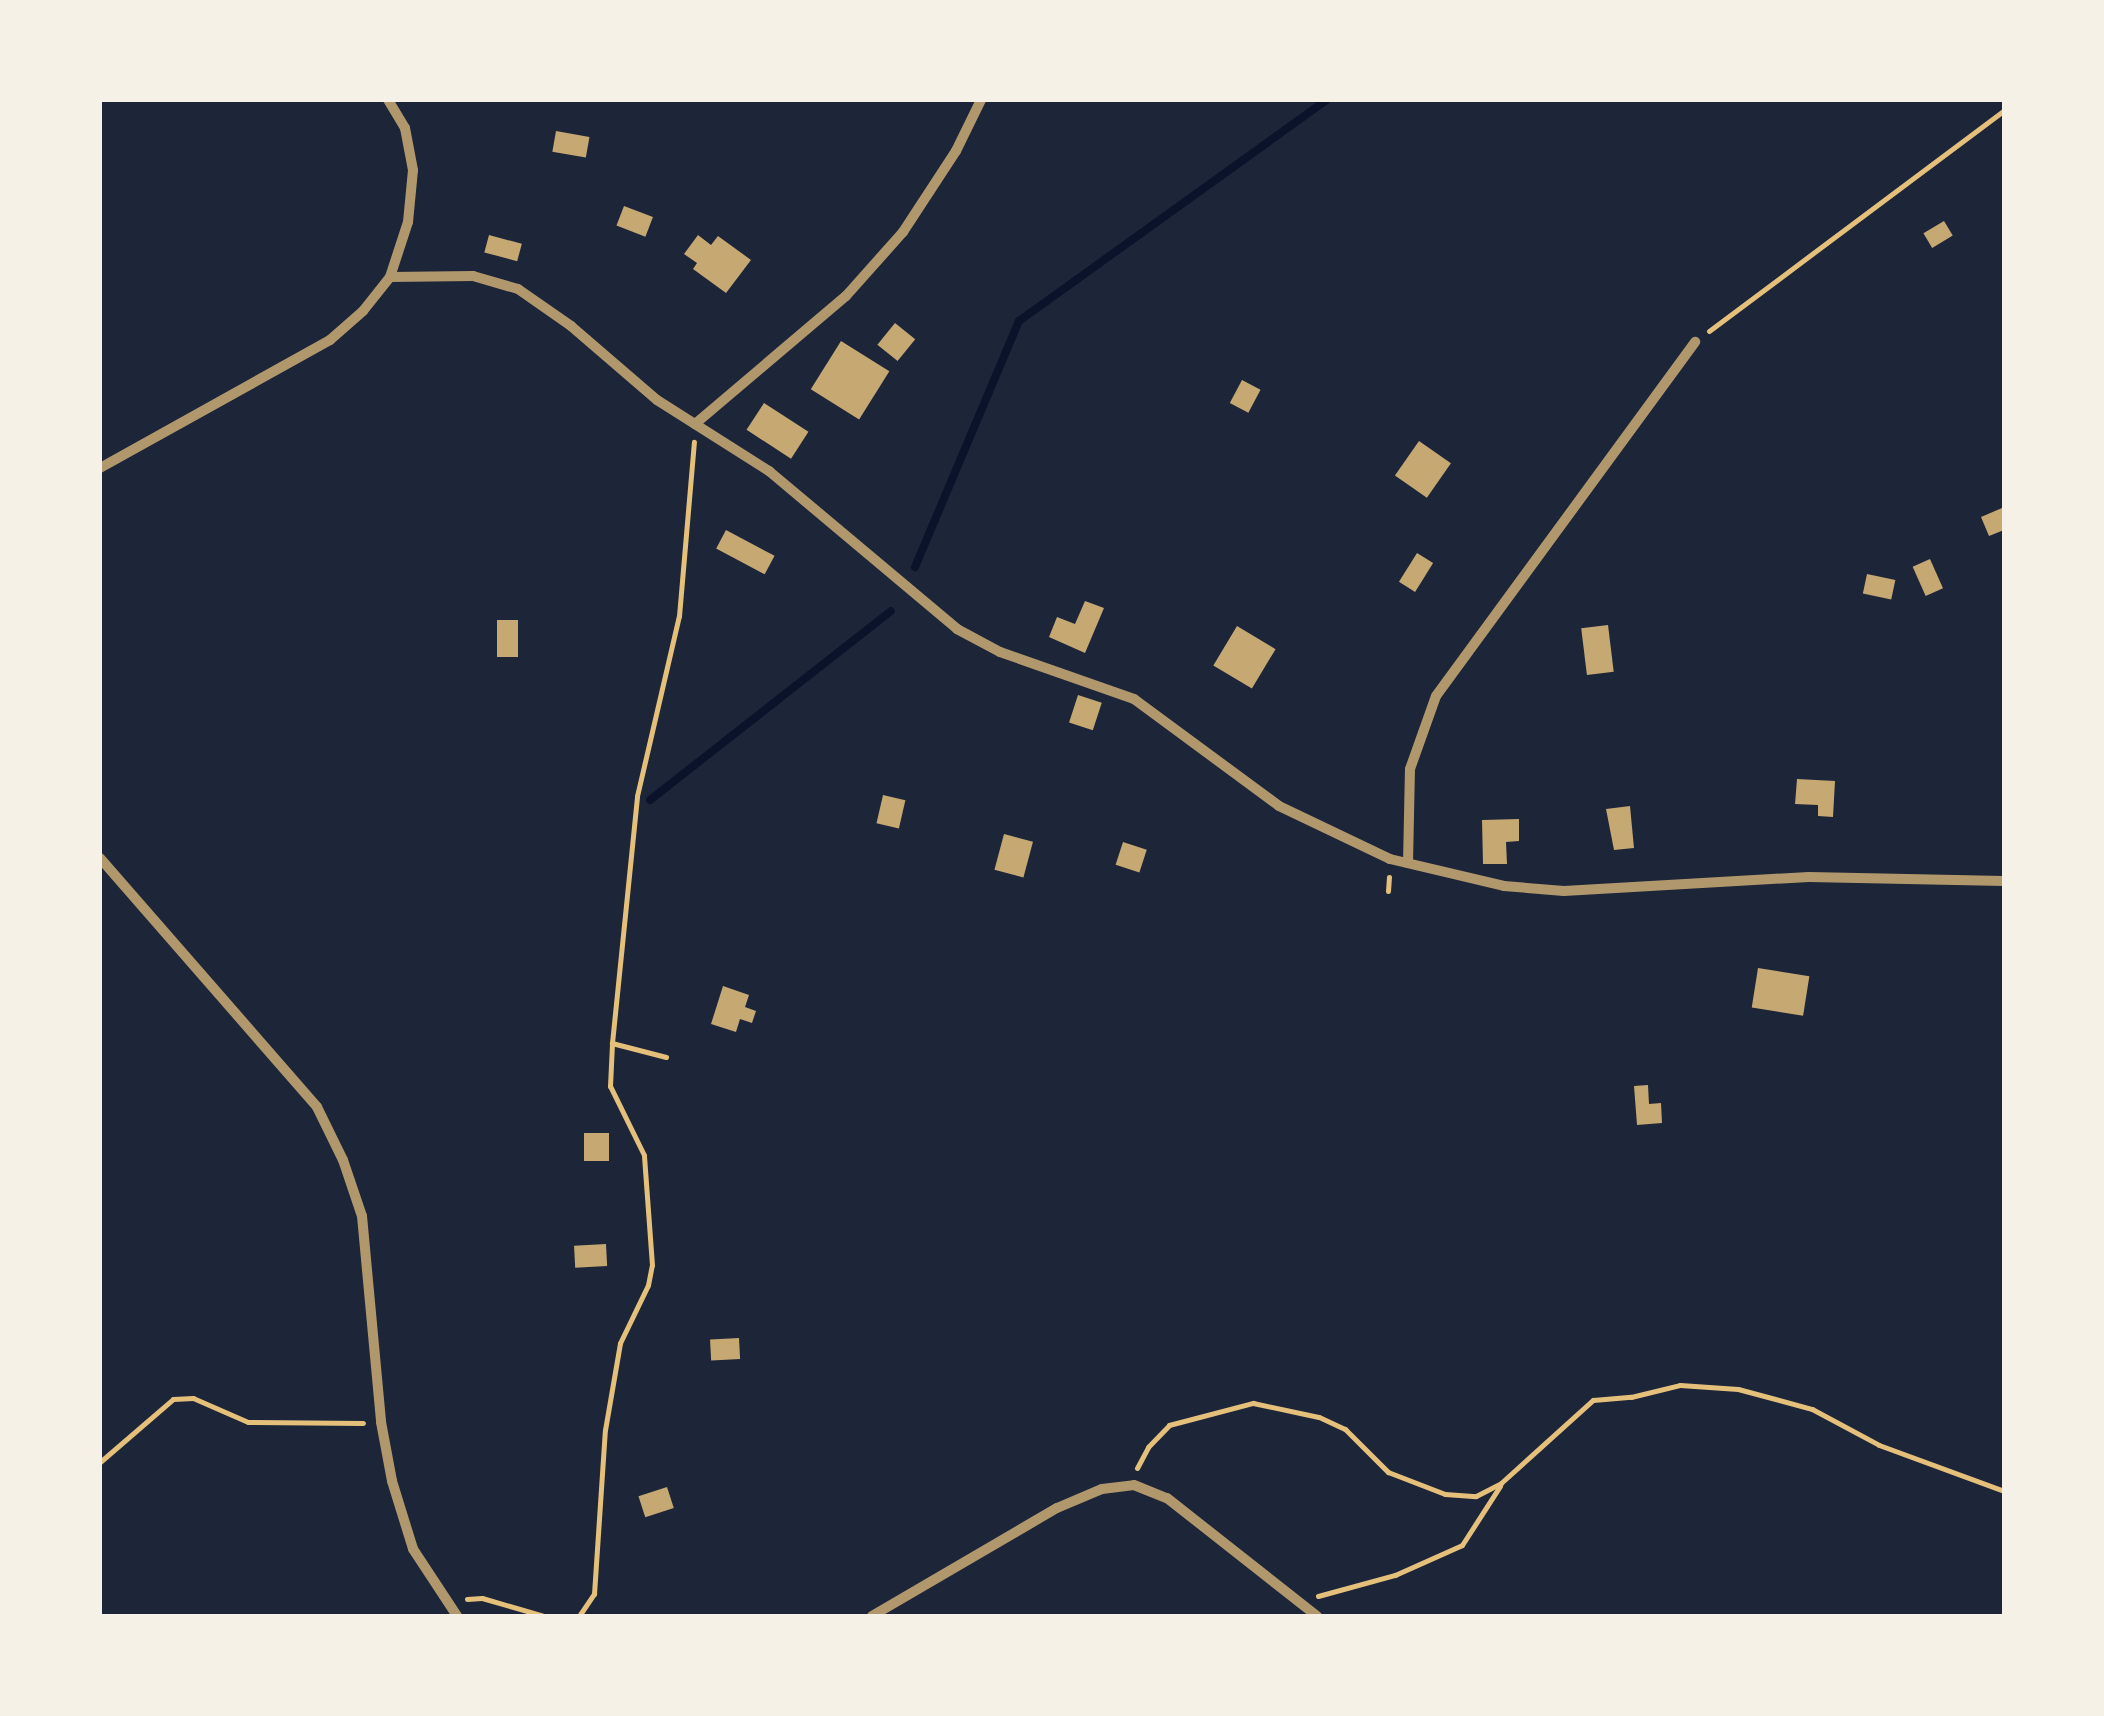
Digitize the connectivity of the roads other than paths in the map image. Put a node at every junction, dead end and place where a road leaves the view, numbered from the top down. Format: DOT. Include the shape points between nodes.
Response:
graph roads {
  1 [pos="388,100"];
  2 [pos="981,100"];
  3 [pos="390,277"];
  4 [pos="1694,342"];
  5 [pos="695,424"];
  6 [pos="100,468"];
  7 [pos="100,858"];
  8 [pos="1408,863"];
  9 [pos="2004,881"];
  10 [pos="457,1616"];
  11 [pos="872,1616"];
  12 [pos="1317,1616"];
  1 -- 3 [label="street" via="404,128 414,170 408,222"];
  2 -- 5 [label="street" via="903,232 846,296"];
  3 -- 5 [label="street" via="473,276 518,289"];
  3 -- 6 [label="street" via="330,340"];
  4 -- 8 [label="street" via="1436,696 1410,768"];
  5 -- 8 [label="street" via="769,472 966,635 1134,698 1278,806"];
  7 -- 10 [label="street" via="326,1125 362,1216 392,1481 413,1550"];
  8 -- 9 [label="street" via="1504,886 1564,891 1809,876"];
  11 -- 12 [label="street" via="1057,1508 1102,1489 1134,1485 1166,1498"];
}
